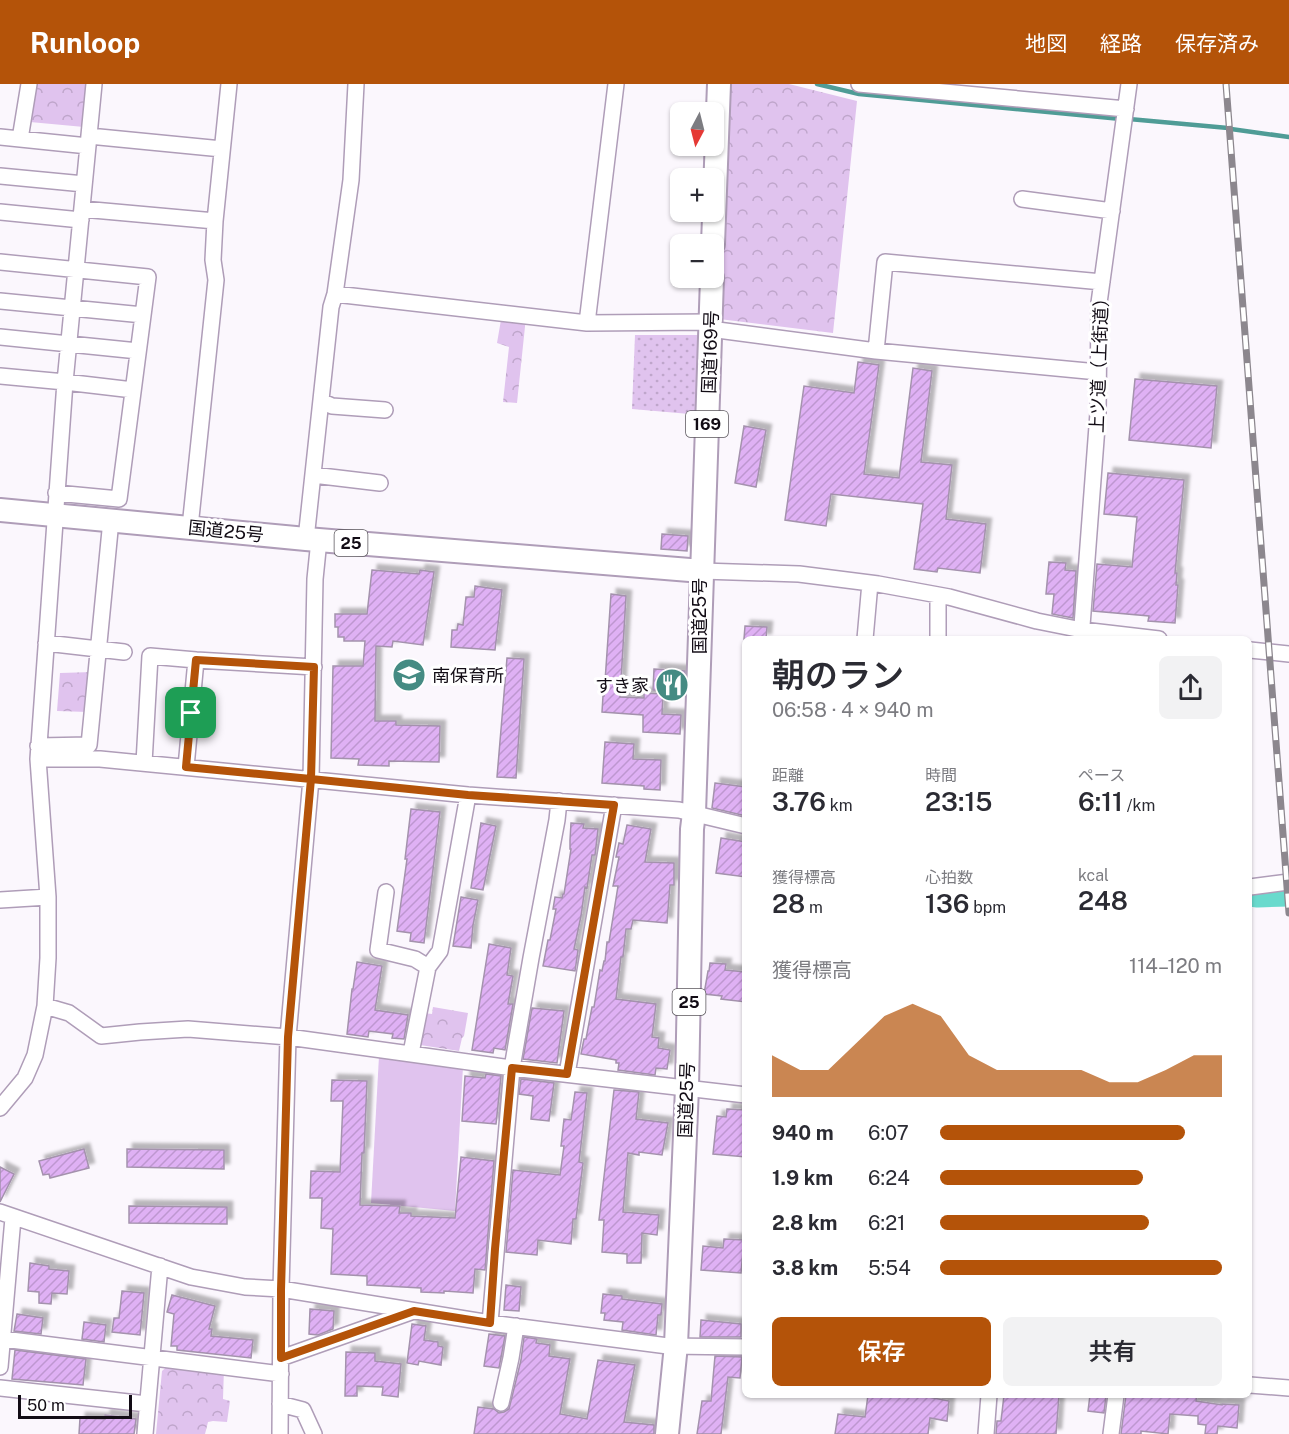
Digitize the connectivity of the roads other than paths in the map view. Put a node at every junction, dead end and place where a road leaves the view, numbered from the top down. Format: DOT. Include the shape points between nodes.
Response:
graph roads {
  1 [pos="29,84"];
  2 [pos="94,84"];
  3 [pos="229,84"];
  4 [pos="356,84"];
  5 [pos="616,84"];
  6 [pos="719,84"];
  7 [pos="859,84"];
  8 [pos="1129,84"];
  9 [pos="1126,109"];
  10 [pos="0,137"];
  11 [pos="20,139"];
  12 [pos="89,141"];
  13 [pos="222,149"];
  14 [pos="0,176"];
  15 [pos="84,184"];
  16 [pos="1022,199"];
  17 [pos="1112,211"];
  18 [pos="0,212"];
  19 [pos="81,214"];
  20 [pos="215,221"];
  21 [pos="713,234"];
  22 [pos="0,262"];
  23 [pos="76,270"];
  24 [pos="1102,282"];
  25 [pos="712,288"];
  26 [pos="335,294"];
  27 [pos="0,301"];
  28 [pos="72,308"];
  29 [pos="143,315"];
  30 [pos="587,323"];
  31 [pos="710,326"];
  32 [pos="0,337"];
  33 [pos="69,344"];
  34 [pos="138,351"];
  35 [pos="876,351"];
  36 [pos="1098,372"];
  37 [pos="0,376"];
  38 [pos="65,382"];
  39 [pos="133,390"];
  40 [pos="321,401"];
  41 [pos="385,410"];
  42 [pos="313,475"];
  43 [pos="380,483"];
  44 [pos="56,504"];
  45 [pos="0,510"];
  46 [pos="111,520"];
  47 [pos="190,527"];
  48 [pos="312,539"];
  49 [pos="702,571"];
  50 [pos="870,583"];
  51 [pos="938,595"];
  52 [pos="1082,634"];
  53 [pos="865,636"];
  54 [pos="938,636"];
  55 [pos="1113,636"];
  56 [pos="46,643"];
  57 [pos="98,649"];
  58 [pos="1252,650"];
  59 [pos="124,652"];
  60 [pos="1289,654"];
  61 [pos="196,660"];
  62 [pos="314,667"];
  63 [pos="38,753"];
  64 [pos="144,763"];
  65 [pos="186,767"];
  66 [pos="311,779"];
  67 [pos="468,795"];
  68 [pos="559,801"];
  69 [pos="614,805"];
  70 [pos="694,813"];
  71 [pos="742,825"];
  72 [pos="1289,882"];
  73 [pos="1252,887"];
  74 [pos="387,892"];
  75 [pos="48,897"];
  76 [pos="0,900"];
  77 [pos="428,967"];
  78 [pos="45,1006"];
  79 [pos="288,1037"];
  80 [pos="411,1053"];
  81 [pos="512,1068"];
  82 [pos="567,1074"];
  83 [pos="687,1088"];
  84 [pos="742,1095"];
  85 [pos="0,1108"];
  86 [pos="7,1215"];
  87 [pos="160,1266"];
  88 [pos="281,1290"];
  89 [pos="3,1295"];
  90 [pos="414,1311"];
  91 [pos="490,1323"];
  92 [pos="516,1326"];
  93 [pos="3,1339"];
  94 [pos="676,1346"];
  95 [pos="742,1347"];
  96 [pos="151,1358"];
  97 [pos="281,1358"];
  98 [pos="0,1367"];
  99 [pos="280,1374"];
  100 [pos="1252,1385"];
  101 [pos="0,1388"];
  102 [pos="1289,1388"];
  103 [pos="989,1398"];
  104 [pos="1116,1398"];
  105 [pos="501,1403"];
  106 [pos="147,1404"];
  107 [pos="280,1404"];
  108 [pos="145,1434"];
  109 [pos="280,1434"];
  110 [pos="315,1434"];
  111 [pos="667,1434"];
  112 [pos="986,1434"];
  113 [pos="1112,1434"];
  1 -- 11 [label="street"];
  2 -- 12 [label="street"];
  3 -- 13 [label="street"];
  4 -- 26 [label="street" via="351,180"];
  5 -- 30 [label="street"];
  6 -- 21 [label="highway"];
  7 -- 9 [label="street"];
  8 -- 9 [label="street, 上ツ道（上街道）"];
  9 -- 17 [label="street, 上ツ道（上街道）"];
  10 -- 11 [label="street"];
  11 -- 12 [label="street"];
  12 -- 13 [label="street"];
  12 -- 15 [label="street"];
  13 -- 20 [label="street"];
  14 -- 15 [label="street"];
  15 -- 19 [label="street"];
  16 -- 17 [label="street"];
  17 -- 24 [label="street, 上ツ道（上街道）"];
  18 -- 19 [label="street"];
  19 -- 20 [label="street"];
  19 -- 23 [label="street"];
  20 -- 47 [label="street" via="216,280"];
  22 -- 23 [label="street"];
  23 -- 28 [label="street"];
  23 -- 29 [label="street" via="148,277"];
  24 -- 35 [label="street" via="885,262"];
  24 -- 36 [label="street, 上ツ道（上街道）"];
  25 -- 31 [label="highway, 国道169号 / 169"];
  26 -- 30 [label="street"];
  26 -- 40 [label="street"];
  27 -- 28 [label="street"];
  28 -- 29 [label="street"];
  28 -- 33 [label="street"];
  29 -- 34 [label="street"];
  30 -- 31 [label="street"];
  31 -- 35 [label="street"];
  31 -- 49 [label="highway, 国道169号 / 169"];
  32 -- 33 [label="street"];
  33 -- 34 [label="street"];
  33 -- 38 [label="street"];
  34 -- 39 [label="street"];
  35 -- 36 [label="street"];
  36 -- 52 [label="street, 上ツ道（上街道）"];
  37 -- 38 [label="street"];
  38 -- 39 [label="street"];
  38 -- 44 [label="street"];
  39 -- 44 [label="street" via="119,499"];
  40 -- 41 [label="street"];
  40 -- 42 [label="street"];
  42 -- 43 [label="street"];
  42 -- 48 [label="street"];
  44 -- 45 [label="highway, 国道25号 / 25"];
  44 -- 46 [label="highway, 国道25号 / 25"];
  44 -- 56 [label="street"];
  46 -- 47 [label="highway, 国道25号 / 25"];
  46 -- 57 [label="street"];
  47 -- 48 [label="highway, 国道25号 / 25"];
  48 -- 49 [label="highway, 国道25号 / 25"];
  48 -- 62 [label="street" via="316,570"];
  49 -- 50 [label="street" via="800,574"];
  49 -- 70 [label="highway, 国道25号 / 25"];
  50 -- 51 [label="street"];
  50 -- 53 [label="street"];
  51 -- 52 [label="street"];
  51 -- 54 [label="street"];
  52 -- 55 [label="street"];
  56 -- 57 [label="street"];
  56 -- 63 [label="street"];
  57 -- 59 [label="street"];
  57 -- 63 [label="street" via="89,745"];
  58 -- 60 [label="street"];
  61 -- 62 [label="street"];
  61 -- 64 [label="street" via="150,656"];
  61 -- 65 [label="street"];
  62 -- 66 [label="street"];
  63 -- 64 [label="street"];
  63 -- 75 [label="street"];
  64 -- 65 [label="street"];
  65 -- 66 [label="street"];
  66 -- 67 [label="street"];
  66 -- 79 [label="street"];
  67 -- 68 [label="street"];
  67 -- 77 [label="street" via="440,951"];
  68 -- 69 [label="street"];
  68 -- 81 [label="street"];
  69 -- 70 [label="street"];
  69 -- 82 [label="street"];
  70 -- 71 [label="street"];
  70 -- 83 [label="highway, 国道25号 / 25"];
  72 -- 73 [label="street"];
  74 -- 77 [label="street" via="378,950 415,959"];
  75 -- 76 [label="street"];
  75 -- 78 [label="street"];
  77 -- 80 [label="street"];
  78 -- 79 [label="street" via="69,1013 101,1036 188,1029"];
  78 -- 85 [label="street" via="29,1070"];
  79 -- 80 [label="street"];
  79 -- 88 [label="street"];
  80 -- 81 [label="street"];
  81 -- 82 [label="street"];
  81 -- 91 [label="street"];
  82 -- 83 [label="street"];
  83 -- 84 [label="street"];
  83 -- 94 [label="highway, 国道25号 / 25"];
  86 -- 87 [label="street"];
  86 -- 89 [label="street"];
  87 -- 88 [label="street" via="191,1277"];
  87 -- 96 [label="street"];
  88 -- 90 [label="street"];
  88 -- 97 [label="street"];
  89 -- 93 [label="street"];
  90 -- 91 [label="street"];
  90 -- 97 [label="street"];
  91 -- 92 [label="street"];
  92 -- 94 [label="street"];
  92 -- 105 [label="street"];
  93 -- 96 [label="street"];
  93 -- 98 [label="street"];
  94 -- 95 [label="street"];
  94 -- 111 [label="highway, 国道25号 / 25"];
  96 -- 99 [label="street"];
  96 -- 106 [label="street"];
  97 -- 99 [label="street"];
  99 -- 107 [label="street"];
  100 -- 102 [label="street"];
  101 -- 106 [label="street"];
  103 -- 112 [label="street"];
  104 -- 113 [label="street"];
  106 -- 108 [label="street"];
  107 -- 109 [label="street"];
  107 -- 110 [label="street" via="303,1410"];
}
